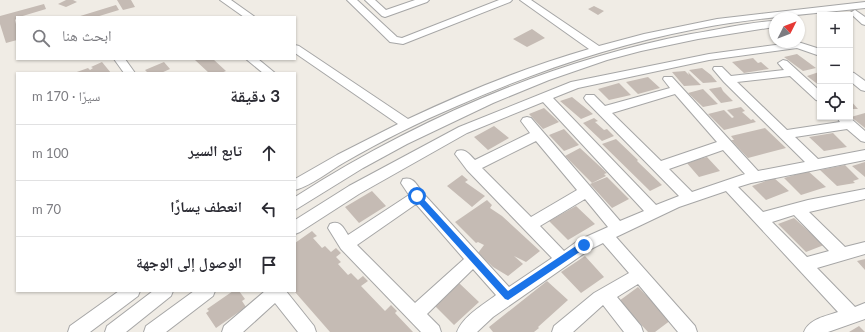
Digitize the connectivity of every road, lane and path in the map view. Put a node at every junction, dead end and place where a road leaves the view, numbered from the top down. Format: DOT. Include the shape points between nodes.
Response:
graph roads {
  1 [pos="225,0"];
  2 [pos="352,0"];
  3 [pos="370,0"];
  4 [pos="424,0"];
  5 [pos="507,0"];
  6 [pos="525,0"];
  7 [pos="865,5"];
  8 [pos="860,12"];
  9 [pos="249,16"];
  10 [pos="817,17"];
  11 [pos="805,19"];
  12 [pos="865,22"];
  13 [pos="769,24"];
  14 [pos="296,49"];
  15 [pos="598,50"];
  16 [pos="817,52"];
  17 [pos="119,60"];
  18 [pos="252,60"];
  19 [pos="783,63"];
  20 [pos="718,69"];
  21 [pos="129,72"];
  22 [pos="269,72"];
  23 [pos="793,72"];
  24 [pos="853,77"];
  25 [pos="668,79"];
  26 [pos="728,80"];
  27 [pos="865,87"];
  28 [pos="677,90"];
  29 [pos="817,94"];
  30 [pos="545,96"];
  31 [pos="590,98"];
  32 [pos="603,111"];
  33 [pos="846,120"];
  34 [pos="526,121"];
  35 [pos="407,124"];
  36 [pos="537,135"];
  37 [pos="784,135"];
  38 [pos="865,138"];
  39 [pos="726,144"];
  40 [pos="461,154"];
  41 [pos="865,155"];
  42 [pos="815,164"];
  43 [pos="472,167"];
  44 [pos="659,167"];
  45 [pos="755,176"];
  46 [pos="408,183"];
  47 [pos="296,184"];
  48 [pos="728,185"];
  49 [pos="586,192"];
  50 [pos="865,194"];
  51 [pos="417,196"];
  52 [pos="690,198"];
  53 [pos="296,203"];
  54 [pos="797,209"];
  55 [pos="654,212"];
  56 [pos="760,218"];
  57 [pos="529,225"];
  58 [pos="296,227"];
  59 [pos="334,228"];
  60 [pos="611,232"];
  61 [pos="346,244"];
  62 [pos="865,248"];
  63 [pos="842,254"];
  64 [pos="474,259"];
  65 [pos="562,260"];
  66 [pos="804,265"];
  67 [pos="640,275"];
  68 [pos="131,292"];
  69 [pos="163,292"];
  70 [pos="206,292"];
  71 [pos="275,292"];
  72 [pos="277,292"];
  73 [pos="605,295"];
  74 [pos="508,296"];
  75 [pos="858,312"];
  76 [pos="415,314"];
  77 [pos="470,330"];
  78 [pos="685,330"];
  79 [pos="76,332"];
  80 [pos="113,332"];
  81 [pos="152,332"];
  82 [pos="230,332"];
  83 [pos="308,332"];
  84 [pos="433,332"];
  85 [pos="560,332"];
  86 [pos="635,332"];
  87 [pos="812,332"];
  1 -- 9 [label="street"];
  2 -- 5 [label="street" via="394,40 403,41"];
  3 -- 4 [label="street" via="385,14"];
  6 -- 15 [label="street"];
  7 -- 15 [label="street" via="696,26"];
  8 -- 12 [label="street"];
  10 -- 11 [label="street"];
  13 -- 53 [label="street" via="623,52 514,89 420,131"];
  14 -- 35 [label="street"];
  15 -- 35 [label="street" via="562,60"];
  16 -- 30 [label="street" via="798,45 709,57 575,85"];
  17 -- 21 [label="street"];
  18 -- 22 [label="street"];
  19 -- 23 [label="street"];
  20 -- 26 [label="street"];
  23 -- 26 [label="street"];
  23 -- 29 [label="street"];
  24 -- 27 [label="street"];
  25 -- 28 [label="street"];
  26 -- 37 [label="street"];
  28 -- 32 [label="street"];
  28 -- 39 [label="street"];
  30 -- 55 [label="street"];
  30 -- 58 [label="street" via="463,130 354,190"];
  31 -- 32 [label="street"];
  32 -- 44 [label="street"];
  33 -- 37 [label="street"];
  33 -- 38 [label="street"];
  34 -- 36 [label="street"];
  35 -- 47 [label="street"];
  36 -- 43 [label="street"];
  36 -- 49 [label="street"];
  37 -- 42 [label="street"];
  39 -- 44 [label="street"];
  39 -- 45 [label="street"];
  40 -- 43 [label="street"];
  41 -- 42 [label="street"];
  42 -- 45 [label="street"];
  43 -- 57 [label="street"];
  44 -- 52 [label="street"];
  45 -- 48 [label="street"];
  46 -- 51 [label="street"];
  48 -- 52 [label="street"];
  48 -- 56 [label="street"];
  49 -- 57 [label="street"];
  49 -- 60 [label="street"];
  50 -- 54 [label="street"];
  51 -- 61 [label="street"];
  51 -- 64 [label="street"];
  52 -- 55 [label="street"];
  54 -- 56 [label="street"];
  54 -- 63 [label="street"];
  55 -- 60 [label="street"];
  56 -- 66 [label="street"];
  57 -- 65 [label="street"];
  59 -- 61 [label="street"];
  60 -- 65 [label="street" via="584,245"];
  60 -- 67 [label="street"];
  61 -- 76 [label="street"];
  62 -- 63 [label="street"];
  63 -- 66 [label="street"];
  64 -- 74 [label="street"];
  64 -- 76 [label="street"];
  65 -- 74 [label="street"];
  66 -- 75 [label="street"];
  67 -- 73 [label="street"];
  67 -- 78 [label="street"];
  68 -- 79 [label="street"];
  69 -- 80 [label="street"];
  70 -- 81 [label="street"];
  71 -- 82 [label="street"];
  72 -- 83 [label="street"];
  73 -- 85 [label="street"];
  73 -- 86 [label="street"];
  74 -- 77 [label="street" via="487,311"];
  75 -- 87 [label="street"];
  76 -- 84 [label="street"];
}
